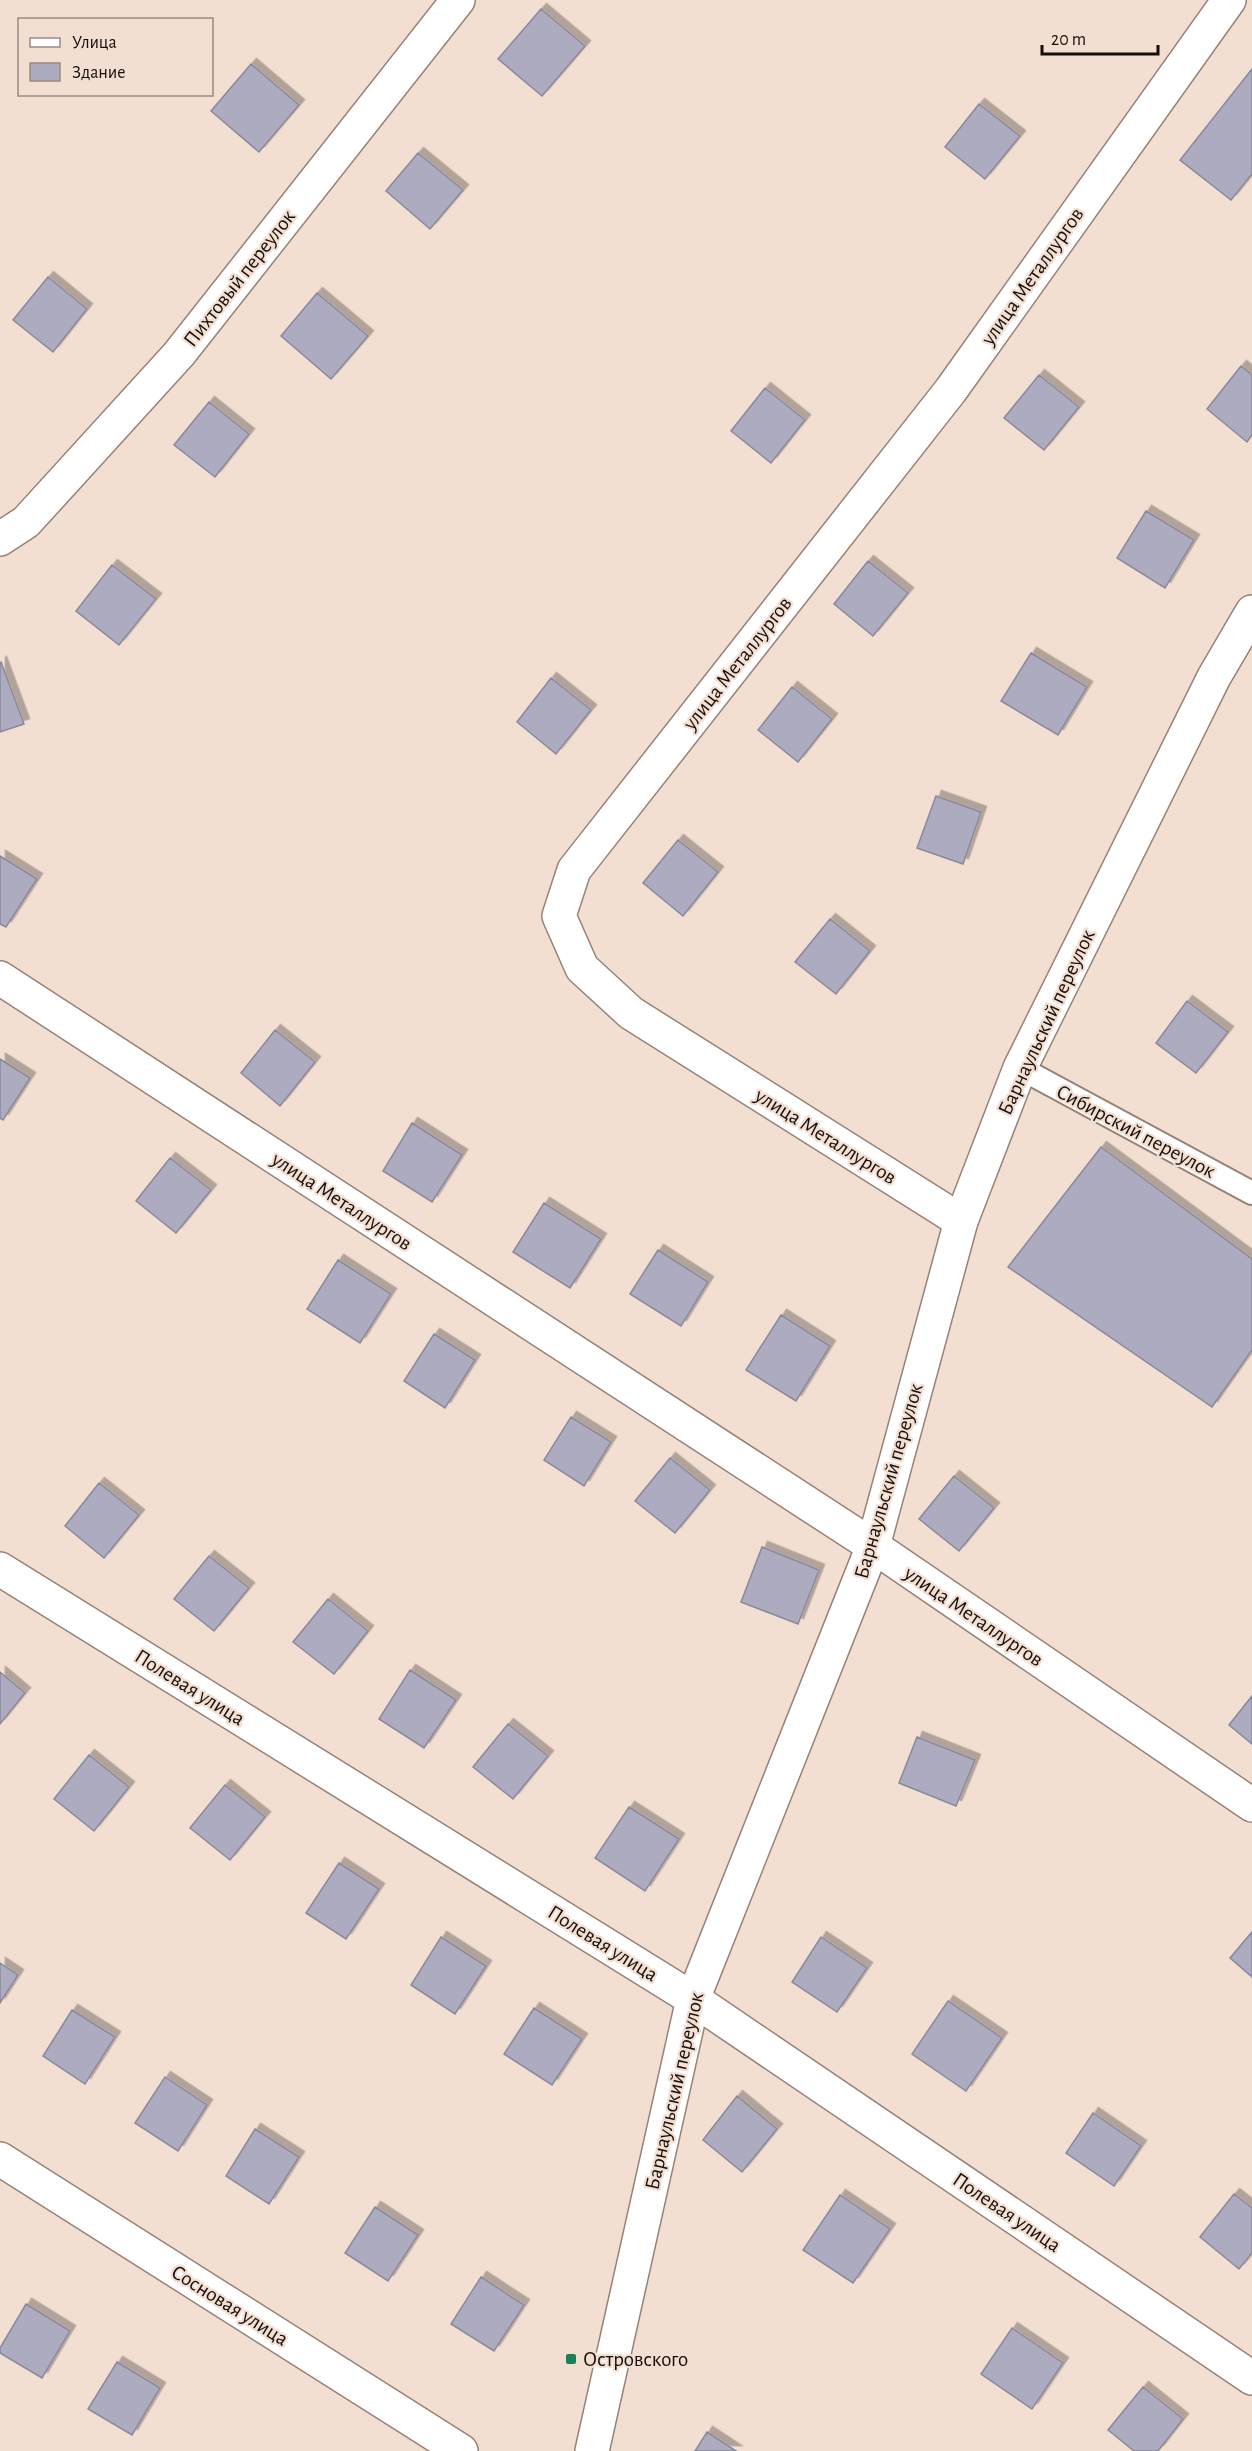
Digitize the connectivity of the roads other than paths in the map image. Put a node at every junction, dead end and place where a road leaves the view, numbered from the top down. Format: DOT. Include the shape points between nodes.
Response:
graph roads {
  1 [pos="458,0"];
  2 [pos="1229,0"];
  3 [pos="0,539"];
  4 [pos="1252,612"];
  5 [pos="0,978"];
  6 [pos="1020,1068"];
  7 [pos="1252,1193"];
  8 [pos="961,1221"];
  9 [pos="873,1546"];
  10 [pos="0,1569"];
  11 [pos="1252,1805"];
  12 [pos="693,1999"];
  13 [pos="0,2159"];
  14 [pos="1252,2378"];
  15 [pos="461,2451"];
  16 [pos="592,2451"];
  1 -- 3 [label="street, Пихтовый переулок" via="179,354 26,522"];
  2 -- 8 [label="street, улица Металлургов" via="951,390 574,870 559,916 582,968 631,1013"];
  4 -- 6 [label="street, Барнаульский переулок" via="1214,677"];
  5 -- 9 [label="street, улица Металлургов"];
  6 -- 7 [label="lane, Сибирский переулок"];
  6 -- 8 [label="street, Барнаульский переулок"];
  8 -- 9 [label="street, Барнаульский переулок"];
  9 -- 11 [label="street, улица Металлургов"];
  9 -- 12 [label="street, Барнаульский переулок"];
  10 -- 12 [label="street, Полевая улица"];
  12 -- 14 [label="street, Полевая улица"];
  12 -- 16 [label="street, Барнаульский переулок"];
  13 -- 15 [label="street, Сосновая улица"];
}
